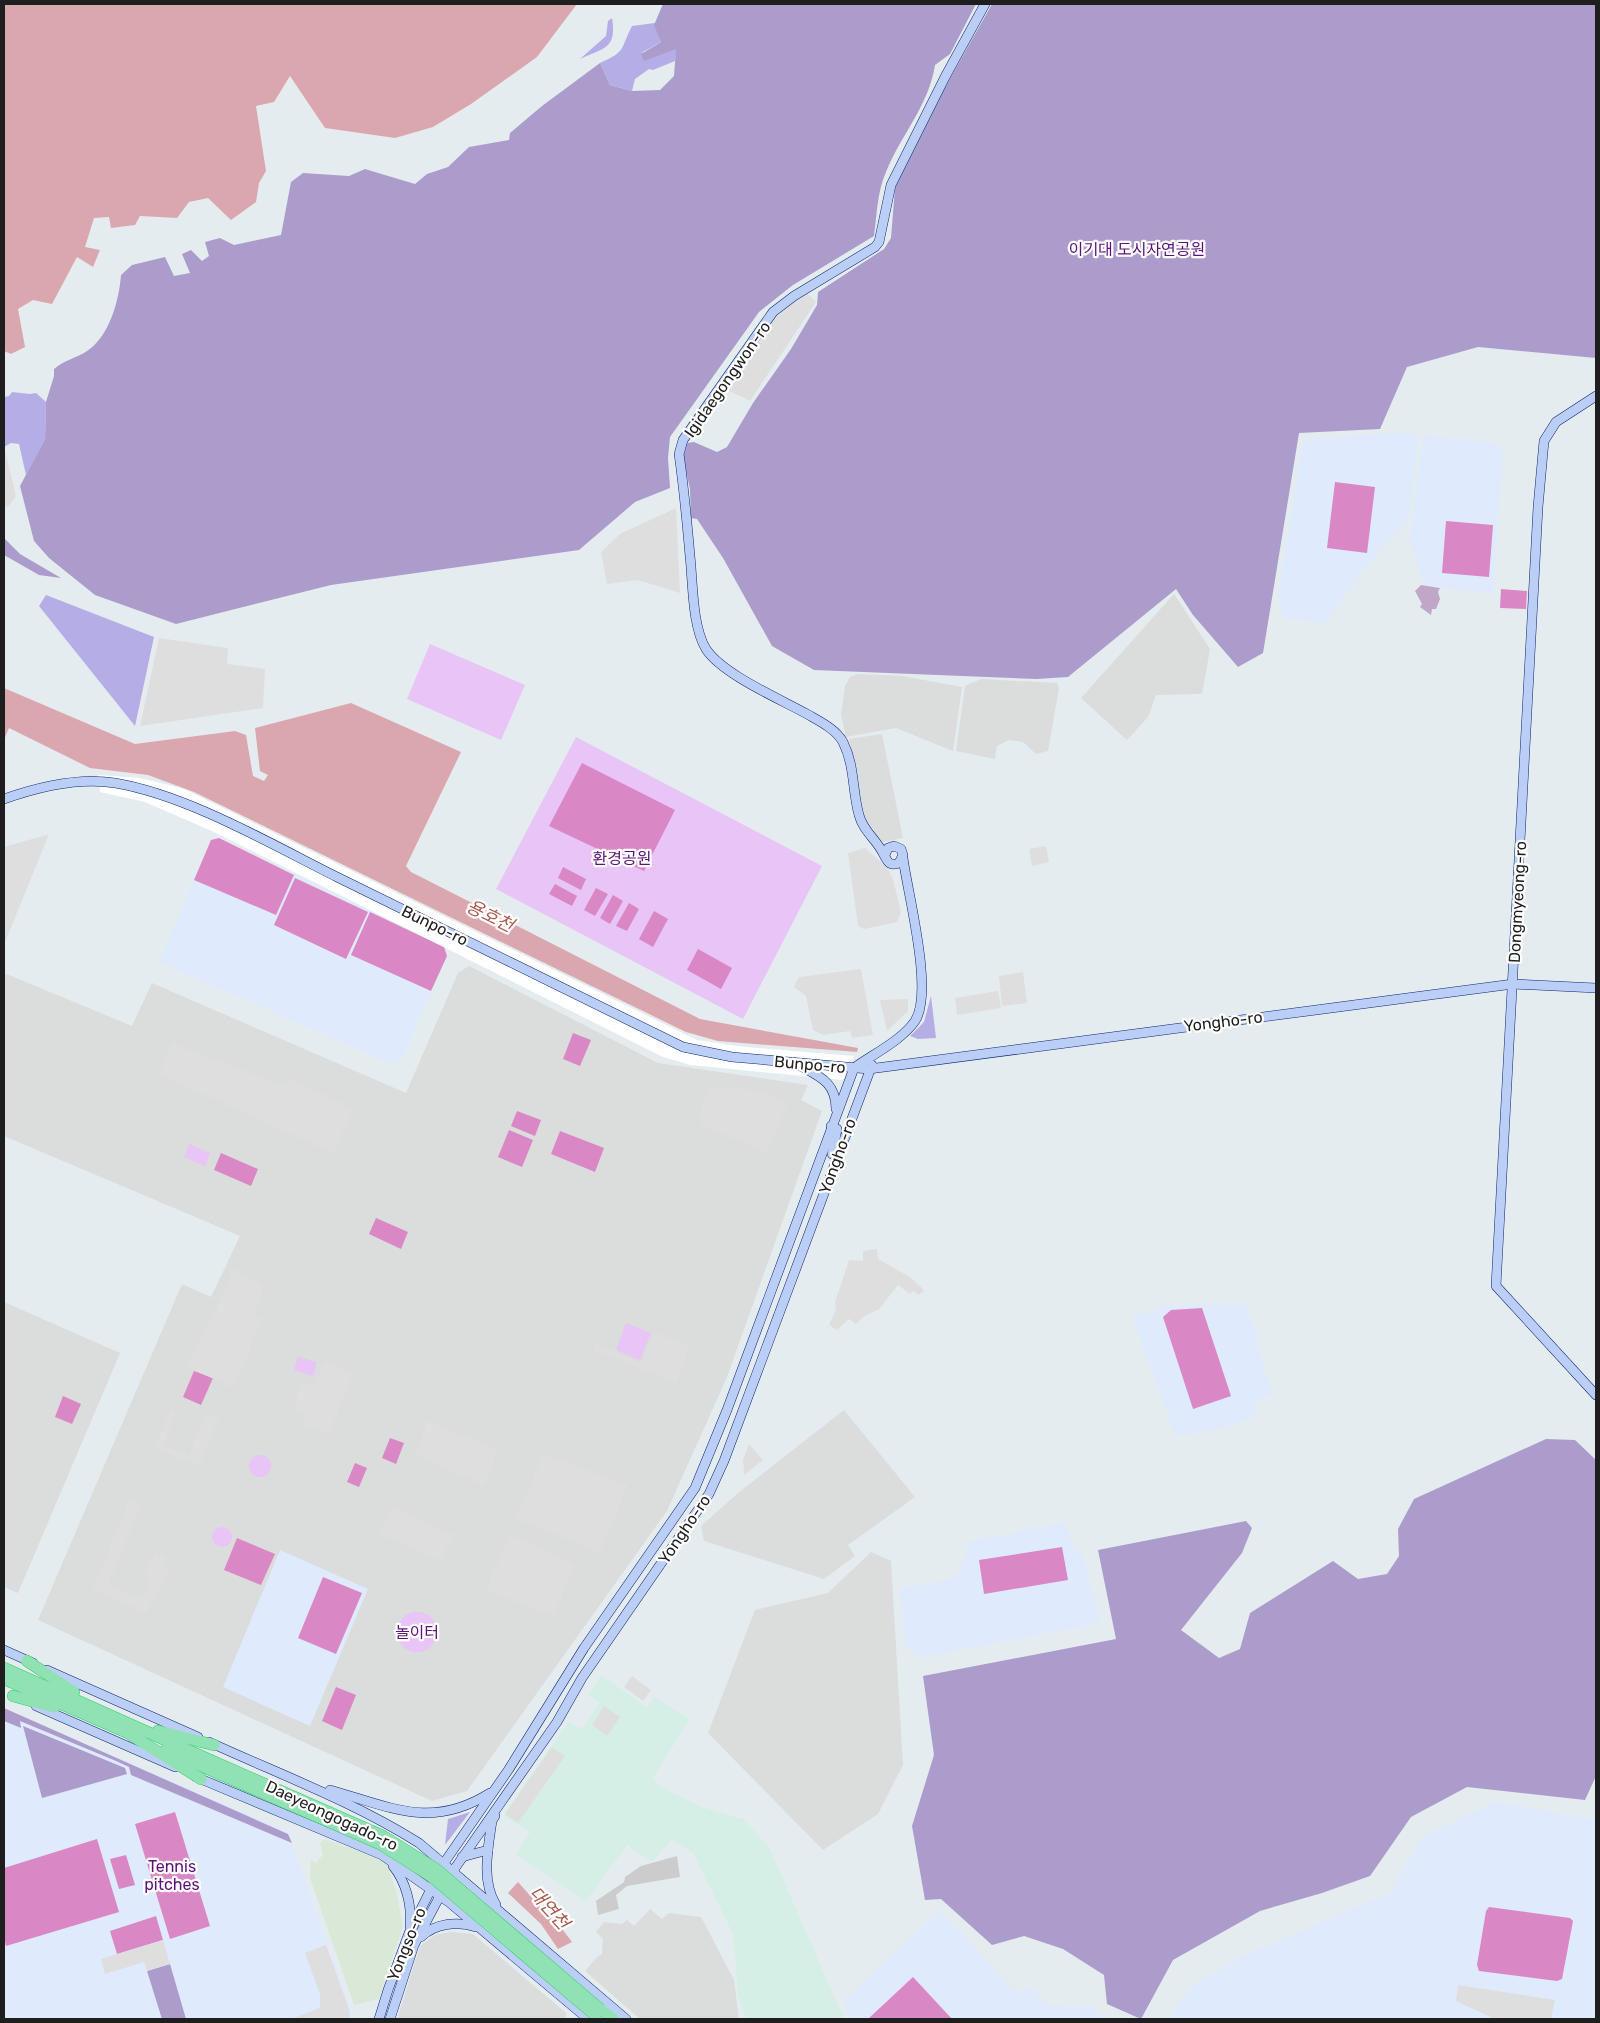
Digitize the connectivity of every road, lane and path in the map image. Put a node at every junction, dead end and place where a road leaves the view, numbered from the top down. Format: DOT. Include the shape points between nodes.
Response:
graph roads {
  1 [pos="986,4"];
  2 [pos="1596,396"];
  3 [pos="4,799"];
  4 [pos="875,841"];
  5 [pos="891,846"];
  6 [pos="884,855"];
  7 [pos="903,858"];
  8 [pos="893,865"];
  9 [pos="907,888"];
  10 [pos="1513,984"];
  11 [pos="1596,988"];
  12 [pos="886,1046"];
  13 [pos="795,1062"];
  14 [pos="854,1068"];
  15 [pos="869,1069"];
  16 [pos="836,1114"];
  17 [pos="831,1126"];
  18 [pos="834,1164"];
  19 [pos="1596,1395"];
  20 [pos="614,1604"];
  21 [pos="615,1630"];
  22 [pos="584,1648"];
  23 [pos="6,1651"];
  24 [pos="27,1661"];
  25 [pos="4,1668"];
  26 [pos="582,1678"];
  27 [pos="4,1679"];
  28 [pos="8,1694"];
  29 [pos="93,1711"];
  30 [pos="131,1729"];
  31 [pos="214,1744"];
  32 [pos="206,1769"];
  33 [pos="313,1786"];
  34 [pos="494,1790"];
  35 [pos="502,1802"];
  36 [pos="488,1850"];
  37 [pos="382,1855"];
  38 [pos="461,1857"];
  39 [pos="442,1867"];
  40 [pos="451,1874"];
  41 [pos="430,1889"];
  42 [pos="439,1895"];
  43 [pos="498,1910"];
  44 [pos="481,1929"];
  45 [pos="409,1933"];
  46 [pos="414,1945"];
  47 [pos="596,2016"];
  48 [pos="379,2019"];
  49 [pos="390,2019"];
  50 [pos="613,2019"];
  51 [pos="626,2019"];
  1 -- 4 [label="main road, Igidaegongwon-ro" via="945,76 891,185 879,242 774,312 683,440 679,454 694,598 698,626 706,648 721,666 825,724 842,739 854,774 859,815 865,831"];
  2 -- 10 [label="main road, Dongmyeong-ro" via="1556,422 1544,441"];
  3 -- 13 [label="main road, Bunpo-ro" via="27,790 69,783 115,783 156,792 253,836 683,1048 732,1057"];
  4 -- 5 [label="main road"];
  4 -- 6 [label="main road, Igidaegongwon-ro"];
  5 -- 6 [label="main road"];
  5 -- 7 [label="main road" via="901,849"];
  6 -- 8 [label="main road, Igidaegongwon-ro"];
  7 -- 8 [label="main road"];
  7 -- 9 [label="main road, Igidaegongwon-ro"];
  8 -- 9 [label="main road, Igidaegongwon-ro"];
  9 -- 12 [label="main road, Igidaegongwon-ro" via="923,993 921,1009 914,1021"];
  10 -- 11 [label="main road, Yongho-ro"];
  10 -- 15 [label="main road, Yongho-ro"];
  10 -- 19 [label="main road, Dongmyeong-ro" via="1496,1286"];
  12 -- 14 [label="main road, Igidaegongwon-ro"];
  12 -- 15 [label="main road, Igidaegongwon-ro"];
  13 -- 14 [label="main road, Bunpo-ro"];
  13 -- 16 [label="main road" via="826,1080 834,1092"];
  14 -- 15 [label="main road, Bunpo-ro"];
  14 -- 16 [label="main road, Yongho-ro"];
  15 -- 18 [label="main road, Yongho-ro"];
  16 -- 17 [label="main road, Yongho-ro"];
  17 -- 18 [label="main road" via="837,1129 832,1154"];
  17 -- 20 [label="main road, Yongho-ro" via="710,1455 695,1488"];
  18 -- 21 [label="main road, Yongho-ro" via="712,1487"];
  20 -- 21 [label="main road" via="620,1601 624,1605"];
  20 -- 22 [label="main road, Yongho-ro"];
  21 -- 26 [label="main road, Yongho-ro"];
  22 -- 26 [label="main road" via="572,1679 576,1682"];
  22 -- 34 [label="main road, Yongho-ro"];
  23 -- 24 [label="main road"];
  24 -- 29 [label="highway"];
  24 -- 31 [label="main road"];
  25 -- 29 [label="highway"];
  26 -- 35 [label="main road, Yongho-ro" via="557,1722"];
  27 -- 29 [label="highway"];
  28 -- 29 [label="highway"];
  28 -- 32 [label="main road"];
  29 -- 30 [label="highway"];
  30 -- 31 [label="highway"];
  30 -- 32 [label="highway, Daeyeongogado-ro"];
  31 -- 33 [label="main road"];
  32 -- 37 [label="main road"];
  32 -- 47 [label="highway, Daeyeongogado-ro, bridge" via="380,1844 431,1876"];
  33 -- 34 [label="main road" via="404,1812 427,1814 457,1810"];
  33 -- 39 [label="main road" via="391,1826 419,1844"];
  34 -- 39 [label="main road, Yongho-ro"];
  35 -- 36 [label="main road" via="492,1821"];
  35 -- 38 [label="main road, Yongho-ro"];
  36 -- 38 [label="main road"];
  36 -- 43 [label="main road" via="491,1898"];
  37 -- 41 [label="main road"];
  37 -- 45 [label="main road" via="394,1868 406,1890 410,1904"];
  38 -- 40 [label="main road, Yongho-ro"];
  39 -- 40 [label="main road"];
  39 -- 41 [label="main road, Yongso-ro"];
  40 -- 42 [label="main road, Yongso-ro"];
  40 -- 43 [label="main road"];
  41 -- 42 [label="main road"];
  41 -- 45 [label="main road, Yongso-ro"];
  42 -- 44 [label="main road"];
  42 -- 46 [label="main road, Yongso-ro"];
  43 -- 51 [label="main road"];
  44 -- 46 [label="main road" via="466,1924 440,1926 428,1930"];
  44 -- 47 [label="main road"];
  45 -- 48 [label="main road, Yongso-ro"];
  46 -- 49 [label="main road, Yongso-ro"];
  47 -- 50 [label="highway, Daeyeongogado-ro"];
}
